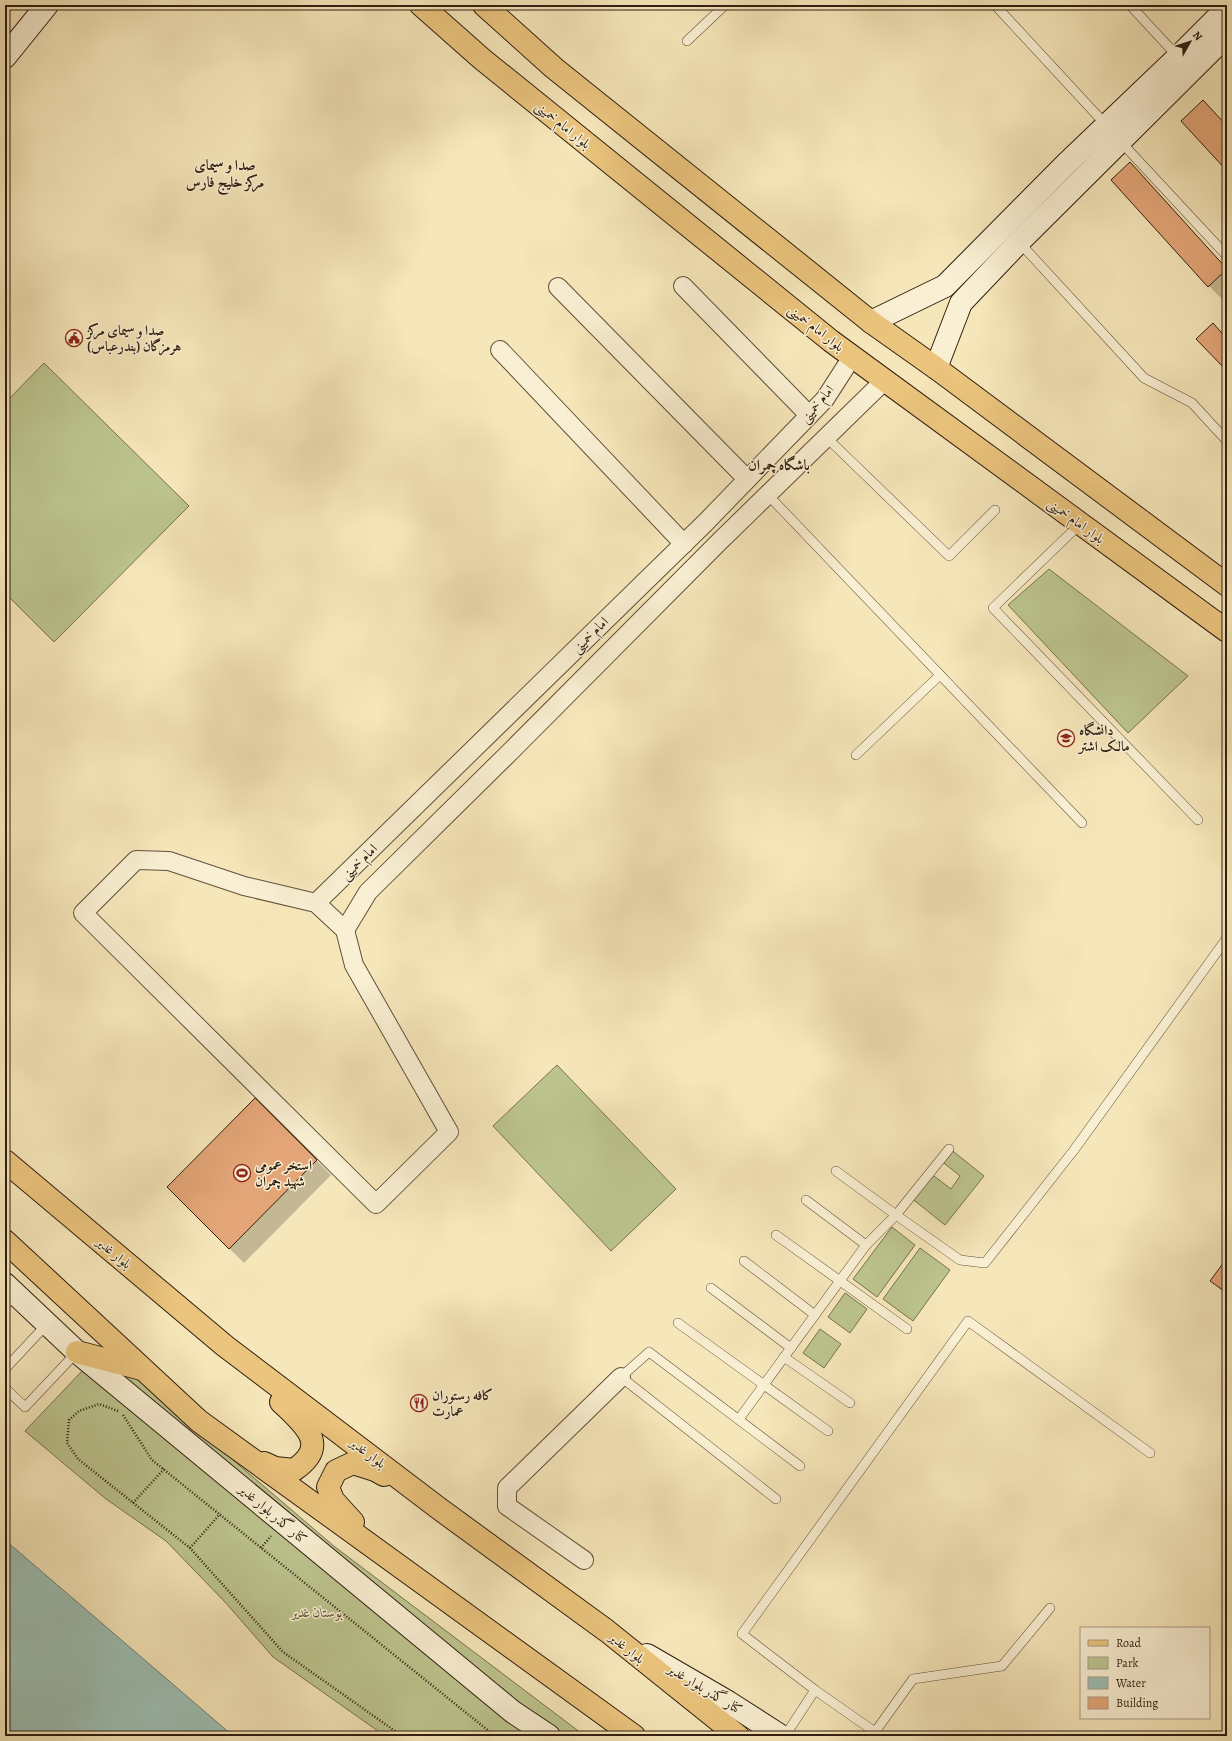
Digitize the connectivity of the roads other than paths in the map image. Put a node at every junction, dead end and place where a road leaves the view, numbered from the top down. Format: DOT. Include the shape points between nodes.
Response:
graph roads {
  1 [pos="47,5"];
  2 [pos="421,5"];
  3 [pos="484,5"];
  4 [pos="725,5"];
  5 [pos="995,5"];
  6 [pos="1130,5"];
  7 [pos="1227,8"];
  8 [pos="1227,35"];
  9 [pos="688,41"];
  10 [pos="5,57"];
  11 [pos="1178,57"];
  12 [pos="1107,126"];
  13 [pos="1121,142"];
  14 [pos="1013,234"];
  15 [pos="1227,256"];
  16 [pos="683,286"];
  17 [pos="558,287"];
  18 [pos="871,322"];
  19 [pos="500,350"];
  20 [pos="852,357"];
  21 [pos="936,368"];
  22 [pos="885,380"];
  23 [pos="809,415"];
  24 [pos="791,434"];
  25 [pos="826,437"];
  26 [pos="1227,441"];
  27 [pos="810,451"];
  28 [pos="747,479"];
  29 [pos="767,494"];
  30 [pos="995,510"];
  31 [pos="1080,524"];
  32 [pos="702,526"];
  33 [pos="719,542"];
  34 [pos="684,544"];
  35 [pos="1227,585"];
  36 [pos="630,596"];
  37 [pos="647,613"];
  38 [pos="1227,631"];
  39 [pos="552,673"];
  40 [pos="940,675"];
  41 [pos="571,690"];
  42 [pos="479,745"];
  43 [pos="856,755"];
  44 [pos="498,764"];
  45 [pos="407,815"];
  46 [pos="1198,820"];
  47 [pos="1082,823"];
  48 [pos="426,834"];
  49 [pos="316,903"];
  50 [pos="346,930"];
  51 [pos="1227,938"];
  52 [pos="949,1148"];
  53 [pos="5,1161"];
  54 [pos="836,1171"];
  55 [pos="806,1200"];
  56 [pos="896,1216"];
  57 [pos="776,1234"];
  58 [pos="5,1241"];
  59 [pos="866,1246"];
  60 [pos="744,1261"];
  61 [pos="840,1281"];
  62 [pos="711,1288"];
  63 [pos="9,1294"];
  64 [pos="815,1315"];
  65 [pos="678,1323"];
  66 [pos="47,1324"];
  67 [pos="907,1329"];
  68 [pos="791,1348"];
  69 [pos="77,1352"];
  70 [pos="240,1357"];
  71 [pos="784,1357"];
  72 [pos="5,1369"];
  73 [pos="143,1369"];
  74 [pos="621,1378"];
  75 [pos="764,1385"];
  76 [pos="5,1388"];
  77 [pos="850,1403"];
  78 [pos="739,1419"];
  79 [pos="199,1421"];
  80 [pos="828,1431"];
  81 [pos="1150,1453"];
  82 [pos="800,1466"];
  83 [pos="776,1499"];
  84 [pos="441,1510"];
  85 [pos="584,1560"];
  86 [pos="403,1570"];
  87 [pos="1050,1608"];
  88 [pos="607,1632"];
  89 [pos="815,1690"];
  90 [pos="548,1736"];
  91 [pos="634,1736"];
  92 [pos="738,1736"];
  93 [pos="781,1736"];
  94 [pos="785,1736"];
  1 -- 10 [label="street"];
  2 -- 20 [label="main road, بلوار امام خمینی" via="482,60"];
  3 -- 18 [label="main road" via="554,68"];
  4 -- 9 [label="lane"];
  5 -- 12 [label="lane"];
  6 -- 11 [label="lane"];
  7 -- 11 [label="street"];
  8 -- 13 [label="street"];
  11 -- 12 [label="street"];
  12 -- 13 [label="street"];
  12 -- 14 [label="street" via="1066,164"];
  13 -- 14 [label="street"];
  13 -- 15 [label="lane"];
  14 -- 18 [label="street" via="944,286"];
  14 -- 21 [label="street" via="961,303"];
  14 -- 26 [label="lane" via="1144,378 1192,403"];
  16 -- 23 [label="street"];
  17 -- 28 [label="street"];
  18 -- 21 [label="main road"];
  19 -- 34 [label="street"];
  20 -- 22 [label="main road, بلوار امام خمینی"];
  20 -- 23 [label="street, امام خمینی" via="824,399"];
  21 -- 35 [label="main road"];
  22 -- 25 [label="street"];
  22 -- 31 [label="main road, بلوار امام خمینی"];
  23 -- 24 [label="street, امام خمینی"];
  24 -- 27 [label="street"];
  24 -- 28 [label="street, امام خمینی"];
  25 -- 27 [label="street"];
  25 -- 30 [label="lane" via="949,556"];
  27 -- 29 [label="street"];
  28 -- 32 [label="street, امام خمینی"];
  29 -- 33 [label="street"];
  29 -- 40 [label="lane"];
  31 -- 38 [label="main road, بلوار امام خمینی"];
  31 -- 46 [label="lane" via="993,608"];
  32 -- 33 [label="street"];
  32 -- 34 [label="street, امام خمینی"];
  33 -- 37 [label="street"];
  34 -- 36 [label="street, امام خمینی"];
  36 -- 37 [label="street"];
  36 -- 39 [label="street, امام خمینی"];
  37 -- 41 [label="street"];
  39 -- 41 [label="street"];
  39 -- 42 [label="street, امام خمینی"];
  40 -- 43 [label="lane"];
  40 -- 47 [label="lane"];
  41 -- 44 [label="street"];
  42 -- 44 [label="street"];
  42 -- 45 [label="street, امام خمینی"];
  44 -- 48 [label="street"];
  45 -- 48 [label="street"];
  45 -- 49 [label="street, امام خمینی"];
  48 -- 50 [label="street" via="368,892"];
  49 -- 50 [label="street"];
  49 -- 50 [label="street" via="244,886 169,861 136,860 84,913 376,1204 449,1132 354,965"];
  51 -- 56 [label="lane" via="1074,1150 985,1263 960,1260"];
  52 -- 56 [label="lane"];
  53 -- 70 [label="main road, بلوار غدیر"];
  54 -- 56 [label="lane"];
  55 -- 59 [label="lane"];
  56 -- 59 [label="lane"];
  57 -- 61 [label="lane"];
  58 -- 73 [label="main road"];
  59 -- 61 [label="lane"];
  60 -- 64 [label="lane"];
  61 -- 64 [label="lane"];
  61 -- 67 [label="lane"];
  62 -- 68 [label="lane"];
  63 -- 66 [label="street, کنار گذر بلوار غدیر"];
  64 -- 68 [label="lane"];
  65 -- 75 [label="lane"];
  66 -- 69 [label="street, کنار گذر بلوار غدیر"];
  66 -- 72 [label="lane"];
  68 -- 71 [label="lane"];
  69 -- 73 [label="main road"];
  69 -- 76 [label="lane" via="25,1407"];
  69 -- 90 [label="street, کنار گذر بلوار غدیر" via="513,1712"];
  70 -- 79 [label="main road" via="311,1434 313,1449 306,1462 294,1470 275,1468 249,1455"];
  70 -- 84 [label="main road, بلوار غدیر"];
  71 -- 75 [label="lane"];
  71 -- 77 [label="lane"];
  73 -- 79 [label="main road"];
  74 -- 78 [label="lane" via="650,1352"];
  74 -- 83 [label="lane"];
  74 -- 85 [label="street" via="507,1488 506,1506"];
  75 -- 78 [label="lane"];
  75 -- 80 [label="lane"];
  78 -- 82 [label="lane"];
  79 -- 86 [label="main road"];
  81 -- 89 [label="lane" via="968,1321 742,1634"];
  84 -- 86 [label="main road" via="375,1470 353,1463 336,1471 328,1488 333,1500"];
  84 -- 88 [label="main road, بلوار غدیر"];
  86 -- 91 [label="main road"];
  87 -- 89 [label="lane" via="1002,1666 913,1679 875,1732"];
  88 -- 92 [label="main road, بلوار غدیر"];
  88 -- 93 [label="street, کنار گذر بلوار غدیر"];
  89 -- 94 [label="lane"];
}
